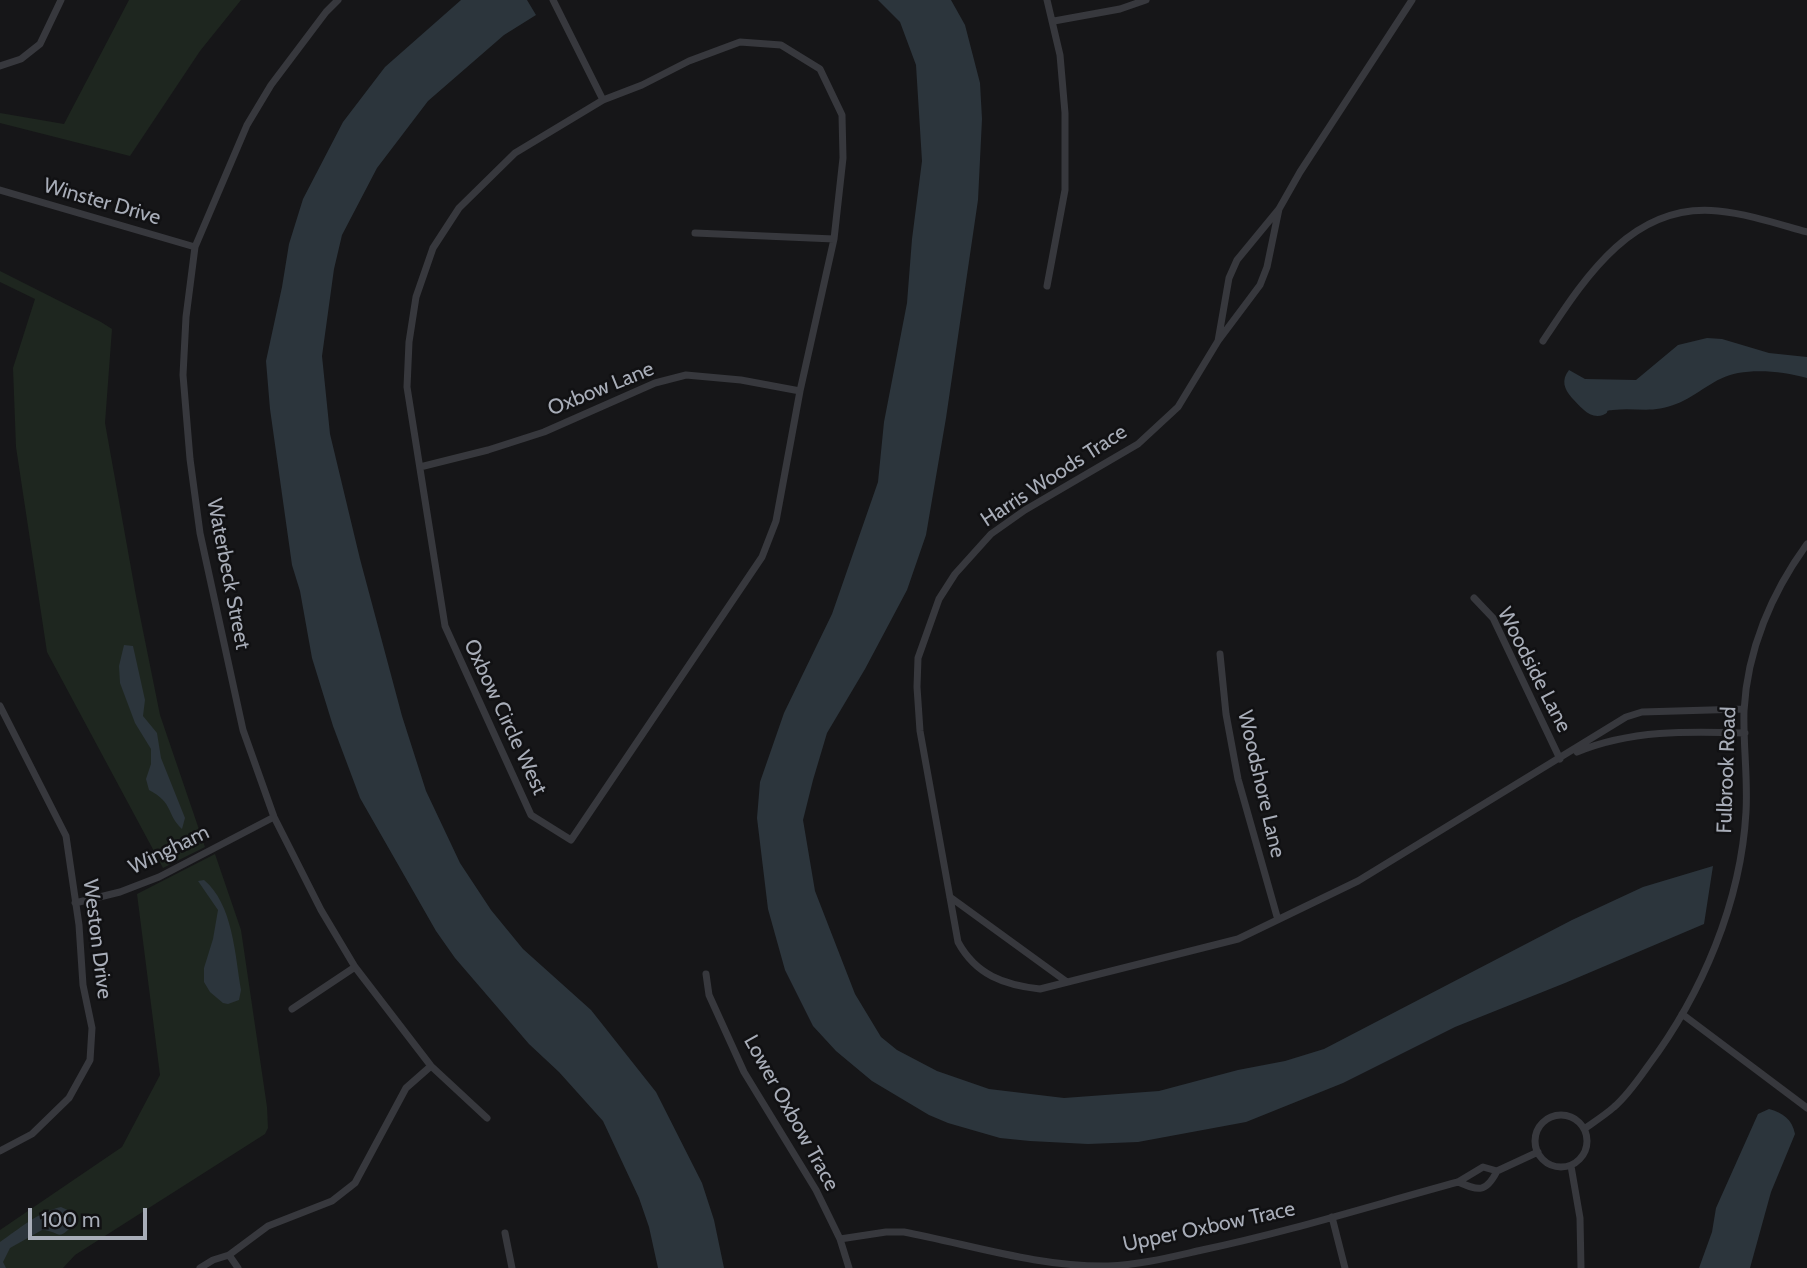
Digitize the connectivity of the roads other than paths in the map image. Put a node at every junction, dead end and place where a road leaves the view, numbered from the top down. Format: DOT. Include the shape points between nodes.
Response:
graph roads {
  1 [pos="61,0"];
  2 [pos="338,0"];
  3 [pos="553,0"];
  4 [pos="1047,0"];
  5 [pos="1146,0"];
  6 [pos="1412,0"];
  7 [pos="1054,21"];
  8 [pos="0,66"];
  9 [pos="603,100"];
  10 [pos="0,190"];
  11 [pos="1279,209"];
  12 [pos="1807,232"];
  13 [pos="695,233"];
  14 [pos="834,239"];
  15 [pos="195,247"];
  16 [pos="1047,286"];
  17 [pos="1218,341"];
  18 [pos="1543,341"];
  19 [pos="800,391"];
  20 [pos="420,467"];
  21 [pos="1807,544"];
  22 [pos="1474,598"];
  23 [pos="1220,654"];
  24 [pos="0,706"];
  25 [pos="1744,709"];
  26 [pos="1745,733"];
  27 [pos="1560,759"];
  28 [pos="274,817"];
  29 [pos="950,897"];
  30 [pos="75,903"];
  31 [pos="1278,920"];
  32 [pos="355,968"];
  33 [pos="706,974"];
  34 [pos="1067,982"];
  35 [pos="292,1009"];
  36 [pos="1682,1014"];
  37 [pos="431,1066"];
  38 [pos="1807,1108"];
  39 [pos="487,1118"];
  40 [pos="1584,1129"];
  41 [pos="0,1151"];
  42 [pos="1538,1152"];
  43 [pos="1570,1166"];
  44 [pos="1497,1171"];
  45 [pos="1458,1182"];
  46 [pos="1332,1217"];
  47 [pos="505,1233"];
  48 [pos="839,1239"];
  49 [pos="229,1255"];
  50 [pos="200,1268"];
  51 [pos="238,1268"];
  52 [pos="512,1268"];
  53 [pos="849,1268"];
  54 [pos="1345,1268"];
  55 [pos="1581,1268"];
  1 -- 8 [label="street" via="40,44 21,59"];
  2 -- 15 [label="street, Waterbeck Street" via="253,114"];
  3 -- 9 [label="street"];
  4 -- 7 [label="street"];
  5 -- 7 [label="street"];
  6 -- 11 [label="street, Harris Woods Trace"];
  7 -- 16 [label="street" via="1065,113 1065,190"];
  9 -- 14 [label="street, Oxbow Circle West" via="740,42 781,45 820,69 842,115 843,158"];
  9 -- 20 [label="street, Oxbow Circle West" via="515,153 459,208 433,248 416,297 409,342 407,387"];
  10 -- 15 [label="street, Winster Drive"];
  11 -- 17 [label="street, Harris Woods Trace" via="1260,285"];
  11 -- 17 [label="street, Harris Woods Trace" via="1234,265"];
  12 -- 18 [label="street" via="1715,211 1649,223 1603,258"];
  13 -- 14 [label="street"];
  14 -- 19 [label="street, Oxbow Circle West"];
  15 -- 28 [label="street, Waterbeck Street" via="183,375 200,533 243,730"];
  17 -- 29 [label="street, Harris Woods Trace" via="1192,388 1161,424 1138,444 991,534 939,599 918,658 917,687 920,731"];
  19 -- 20 [label="street, Oxbow Lane" via="686,375 655,383 544,432"];
  19 -- 20 [label="street, Oxbow Circle West" via="776,521 762,557 571,840 531,814 445,626"];
  21 -- 25 [label="street, Fulbrook Road" via="1784,577 1759,632"];
  22 -- 27 [label="street, Woodside Lane" via="1493,618"];
  23 -- 31 [label="street, Woodshore Lane" via="1238,779"];
  24 -- 30 [label="street, Weston Drive" via="65,836"];
  25 -- 26 [label="street, Fulbrook Road"];
  25 -- 27 [label="street, Harris Woods Trace" via="1642,712 1626,717"];
  26 -- 27 [label="street, Harris Woods Trace" via="1630,737"];
  26 -- 36 [label="street, Fulbrook Road" via="1741,858 1718,938"];
  27 -- 31 [label="street, Harris Woods Trace" via="1358,881"];
  28 -- 30 [label="street, Wingham" via="159,877"];
  28 -- 32 [label="street, Waterbeck Street"];
  29 -- 34 [label="street"];
  29 -- 34 [label="street, Harris Woods Trace" via="958,943 978,969 1017,987 1040,989"];
  30 -- 41 [label="street, Weston Drive" via="92,1028 90,1060 69,1098 33,1134"];
  31 -- 34 [label="street, Harris Woods Trace" via="1238,939"];
  32 -- 35 [label="street"];
  32 -- 37 [label="street, Waterbeck Street"];
  33 -- 48 [label="street, Lower Oxbow Trace" via="709,995 744,1072 811,1180"];
  36 -- 38 [label="street"];
  36 -- 40 [label="street, Fulbrook Road" via="1635,1084"];
  37 -- 39 [label="street, Waterbeck Street"];
  37 -- 49 [label="street" via="406,1088 355,1183 332,1201 268,1226"];
  40 -- 42 [label="street" via="1570,1116 1548,1118 1535,1136"];
  40 -- 43 [label="street" via="1587,1147"];
  42 -- 43 [label="street" via="1548,1165"];
  42 -- 44 [label="street, Upper Oxbow Trace"];
  43 -- 55 [label="street" via="1580,1218"];
  44 -- 45 [label="street, Upper Oxbow Trace" via="1483,1167"];
  44 -- 45 [label="street, Upper Oxbow Trace" via="1484,1188"];
  45 -- 46 [label="street, Upper Oxbow Trace"];
  46 -- 48 [label="street, Upper Oxbow Trace" via="1246,1241 1110,1266 1032,1260 904,1232"];
  46 -- 54 [label="street"];
  47 -- 52 [label="street"];
  48 -- 53 [label="street, Lower Oxbow Trace"];
  49 -- 50 [label="street"];
  49 -- 51 [label="street"];
}
